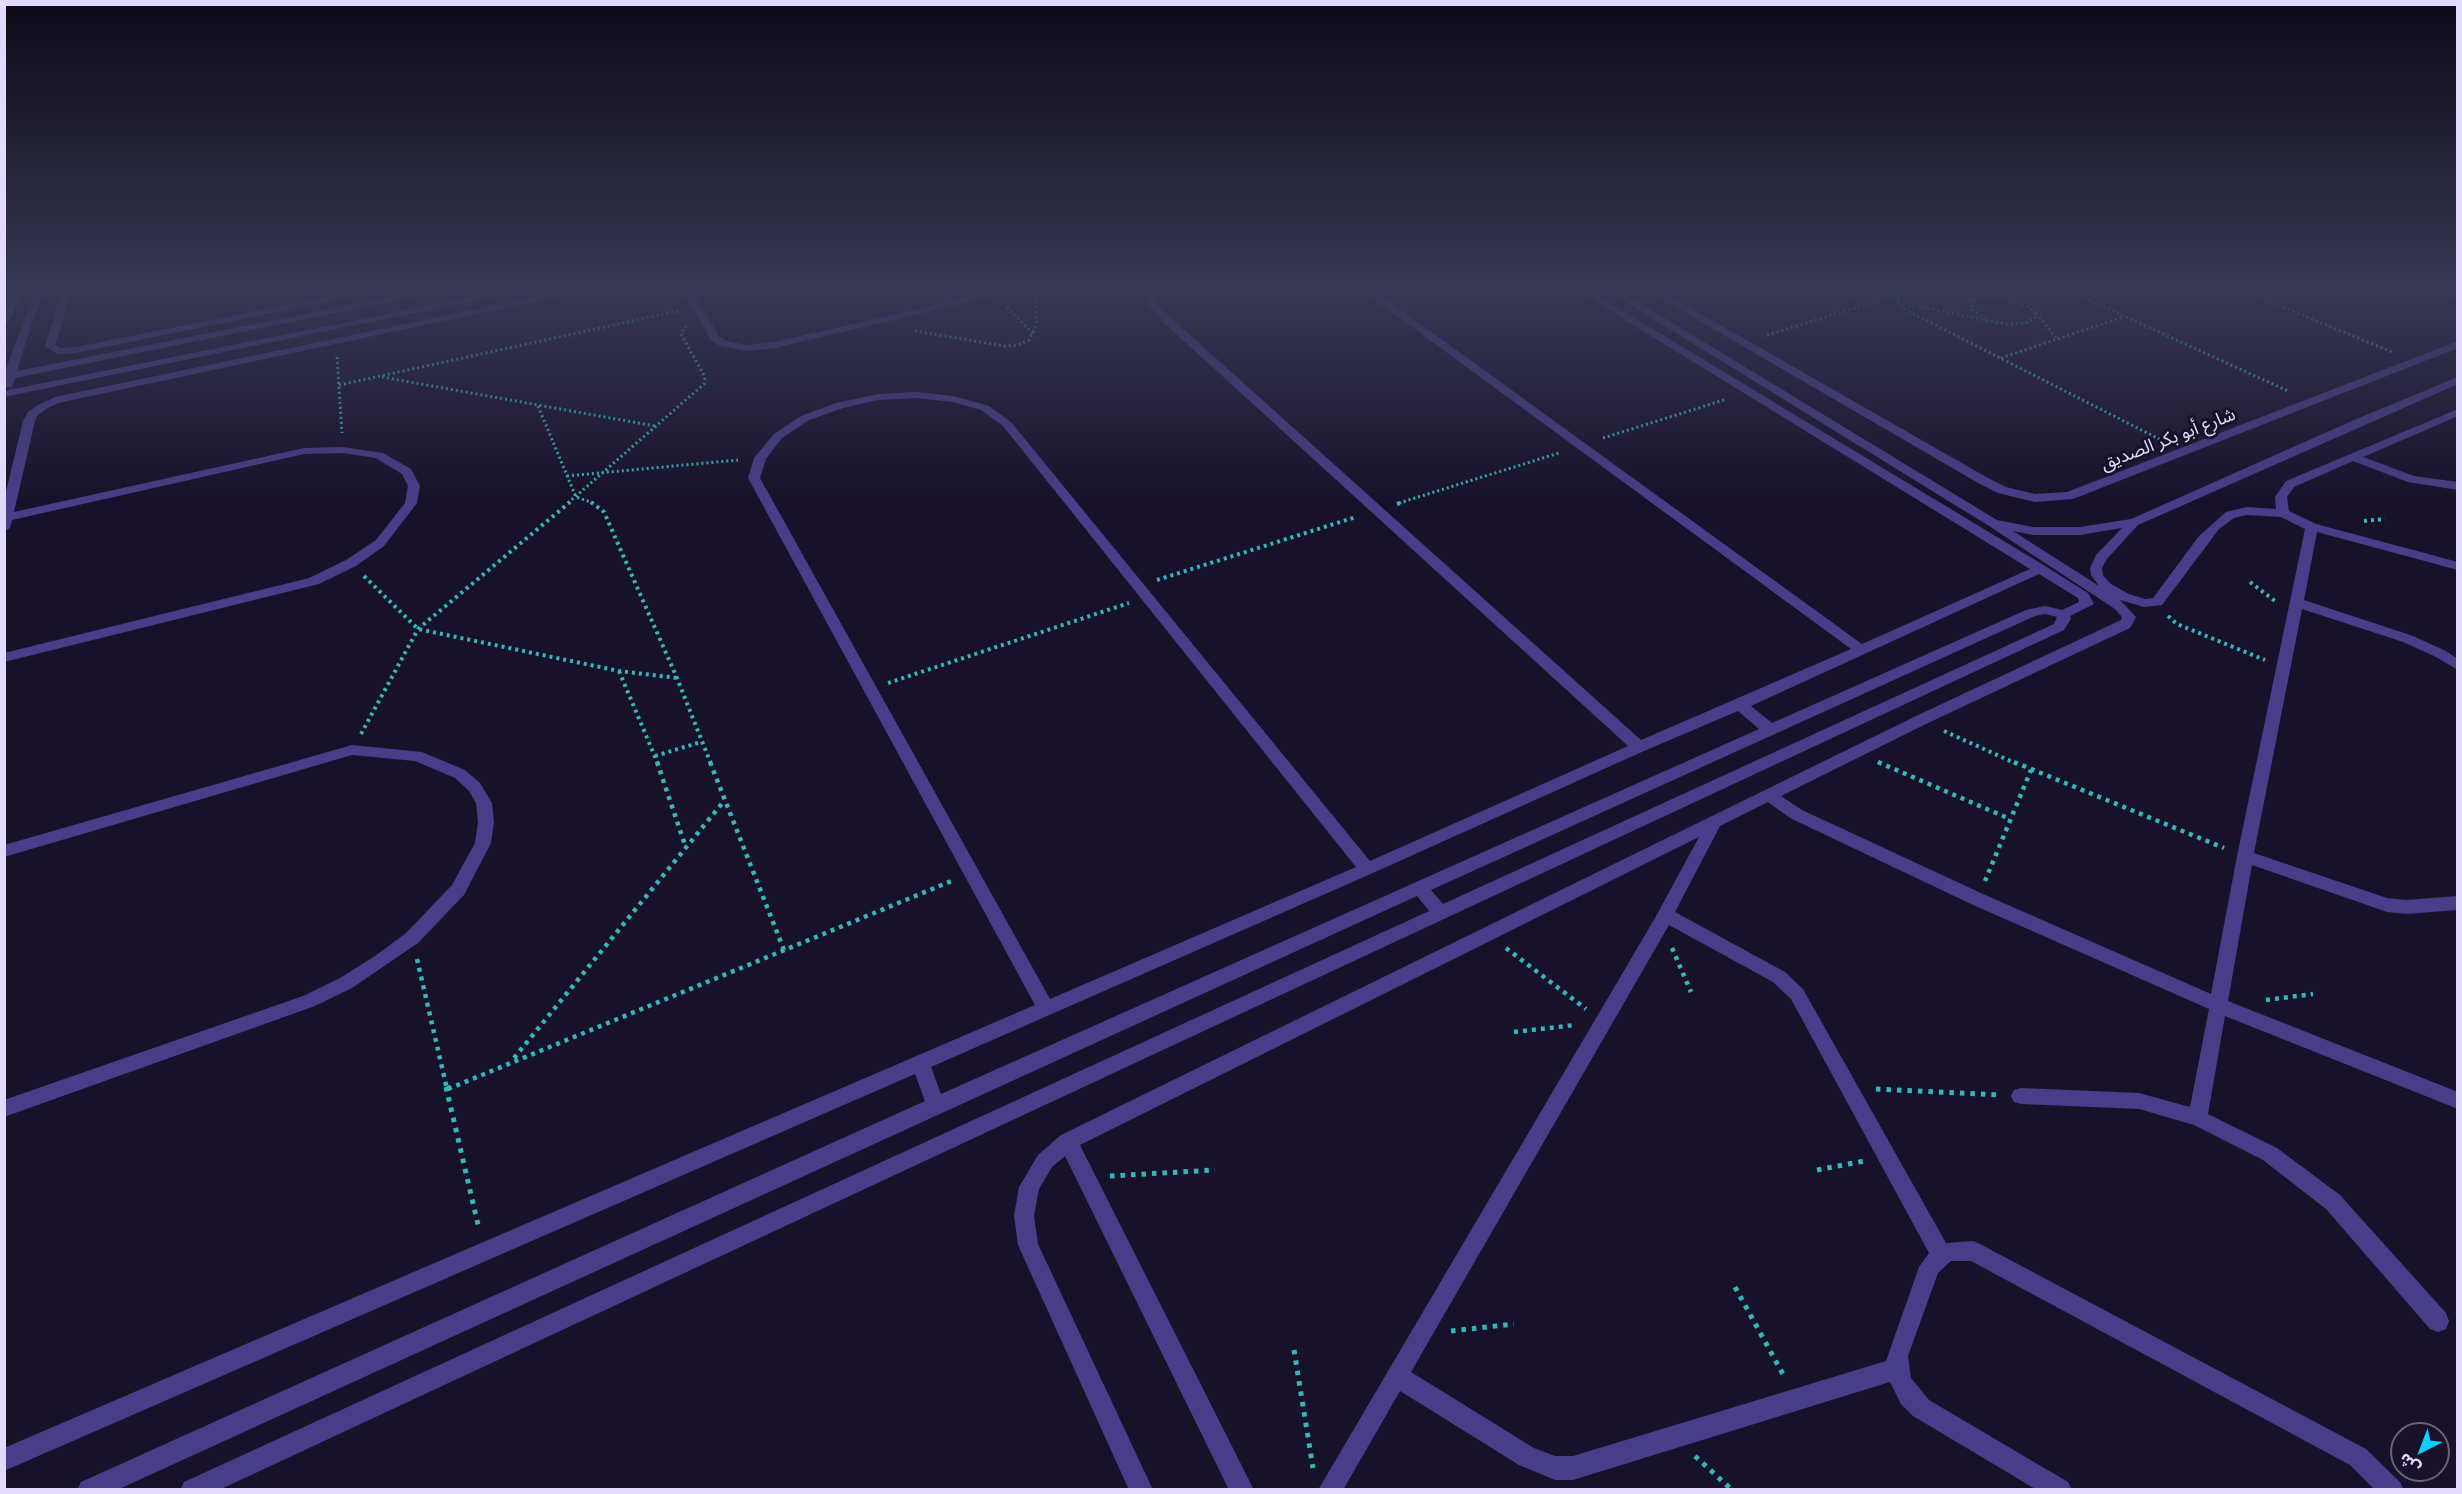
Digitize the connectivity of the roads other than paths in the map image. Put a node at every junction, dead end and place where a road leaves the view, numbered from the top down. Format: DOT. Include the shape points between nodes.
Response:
graph roads {
  1 [pos="74,364"];
  2 [pos="159,364"];
  3 [pos="226,364"];
  4 [pos="1215,364"];
  5 [pos="1468,364"];
  6 [pos="1702,364"];
  7 [pos="1748,364"];
  8 [pos="1767,364"];
  9 [pos="2408,364"];
  10 [pos="8,377"];
  11 [pos="2457,380"];
  12 [pos="5,395"];
  13 [pos="1810,397"];
  14 [pos="2457,412"];
  15 [pos="2354,458"];
  16 [pos="2457,486"];
  17 [pos="2283,513"];
  18 [pos="2134,522"];
  19 [pos="6,523"];
  20 [pos="1993,523"];
  21 [pos="2312,527"];
  22 [pos="2457,566"];
  23 [pos="2040,570"];
  24 [pos="2296,609"];
  25 [pos="2063,614"];
  26 [pos="1860,649"];
  27 [pos="4,658"];
  28 [pos="2457,666"];
  29 [pos="1740,705"];
  30 [pos="1770,730"];
  31 [pos="1639,747"];
  32 [pos="1770,796"];
  33 [pos="1714,823"];
  34 [pos="4,851"];
  35 [pos="2245,856"];
  36 [pos="1367,869"];
  37 [pos="1419,887"];
  38 [pos="2457,903"];
  39 [pos="1440,913"];
  40 [pos="1663,919"];
  41 [pos="2220,1006"];
  42 [pos="1046,1009"];
  43 [pos="920,1063"];
  44 [pos="2021,1096"];
  45 [pos="2457,1101"];
  46 [pos="936,1105"];
  47 [pos="4,1109"];
  48 [pos="2198,1118"];
  49 [pos="1068,1141"];
  50 [pos="1941,1255"];
  51 [pos="2438,1321"];
  52 [pos="1897,1369"];
  53 [pos="1397,1376"];
  54 [pos="4,1460"];
  55 [pos="1323,1484"];
  56 [pos="89,1490"];
  57 [pos="192,1490"];
  58 [pos="1141,1490"];
  59 [pos="1242,1490"];
  60 [pos="2060,1490"];
  61 [pos="2392,1490"];
  1 -- 10 [label="street"];
  2 -- 12 [label="street"];
  3 -- 19 [label="street" via="55,400 32,414"];
  4 -- 31 [label="street"];
  5 -- 26 [label="street"];
  6 -- 23 [label="street"];
  7 -- 13 [label="street"];
  8 -- 13 [label="street"];
  9 -- 13 [label="street, شارع أبو بكر الصديق" via="2186,452 2069,496 2053,498 2022,495 1984,481"];
  10 -- 12 [label="street"];
  11 -- 18 [label="street"];
  13 -- 20 [label="street"];
  14 -- 15 [label="street"];
  15 -- 16 [label="street" via="2412,479"];
  15 -- 17 [label="street" via="2290,484 2281,497"];
  17 -- 18 [label="street" via="2247,511 2230,515 2203,539 2157,602 2144,603 2106,587 2096,568"];
  17 -- 21 [label="street"];
  18 -- 20 [label="street" via="2051,532"];
  19 -- 27 [label="street" via="304,451 343,450 379,455 407,472 414,486 411,503 380,543 314,581"];
  20 -- 32 [label="street" via="2120,606 2128,621"];
  21 -- 22 [label="street"];
  21 -- 24 [label="street"];
  23 -- 25 [label="street" via="2087,600 2083,607"];
  23 -- 26 [label="street"];
  24 -- 28 [label="street" via="2408,639"];
  24 -- 35 [label="street"];
  25 -- 30 [label="street" via="2045,610 2031,613"];
  25 -- 39 [label="street" via="2059,627"];
  26 -- 29 [label="street"];
  29 -- 30 [label="street"];
  29 -- 31 [label="street"];
  30 -- 37 [label="street"];
  31 -- 36 [label="street"];
  32 -- 33 [label="street"];
  32 -- 41 [label="street" via="1821,826"];
  33 -- 40 [label="street"];
  33 -- 49 [label="street"];
  34 -- 47 [label="street" via="352,750 417,756 460,774 484,803 486,822 483,843 459,891 412,938 346,983 309,1001"];
  35 -- 38 [label="street" via="2387,905"];
  35 -- 41 [label="street"];
  36 -- 42 [label="street"];
  36 -- 42 [label="street" via="1008,424 985,408 954,399 917,395 878,397 805,418 778,436 760,458 754,478"];
  37 -- 39 [label="street"];
  37 -- 46 [label="street"];
  39 -- 57 [label="street"];
  40 -- 50 [label="street" via="1779,977 1797,994"];
  40 -- 53 [label="street"];
  41 -- 45 [label="street"];
  41 -- 48 [label="street"];
  42 -- 43 [label="street"];
  43 -- 46 [label="street"];
  43 -- 54 [label="street"];
  44 -- 48 [label="street" via="2139,1101"];
  46 -- 56 [label="street"];
  48 -- 51 [label="street" via="2271,1154 2333,1202"];
  49 -- 58 [label="street" via="1045,1161 1029,1187 1023,1216 1028,1245"];
  49 -- 59 [label="street"];
  50 -- 52 [label="street" via="1929,1267"];
  50 -- 61 [label="street" via="1973,1251 2358,1457"];
  52 -- 53 [label="street" via="1573,1468 1556,1468 1527,1457"];
  52 -- 60 [label="street" via="1905,1389 1921,1408"];
  53 -- 55 [label="street"];
}
